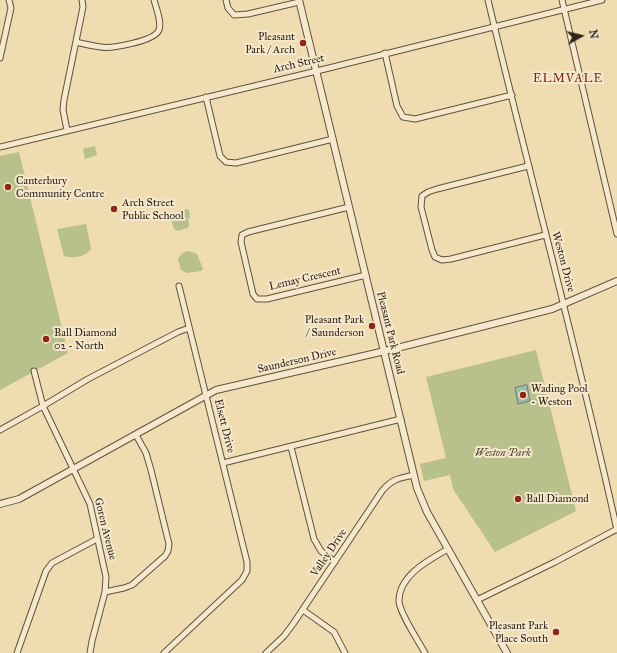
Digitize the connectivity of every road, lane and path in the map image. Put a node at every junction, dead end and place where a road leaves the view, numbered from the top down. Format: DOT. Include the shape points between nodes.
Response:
graph roads {
  1 [pos="9,0"];
  2 [pos="82,0"];
  3 [pos="154,0"];
  4 [pos="226,0"];
  5 [pos="488,0"];
  6 [pos="562,0"];
  7 [pos="602,0"];
  8 [pos="299,1"];
  9 [pos="564,10"];
  10 [pos="494,26"];
  11 [pos="76,42"];
  12 [pos="385,53"];
  13 [pos="0,58"];
  14 [pos="316,71"];
  15 [pos="512,95"];
  16 [pos="206,97"];
  17 [pos="67,130"];
  18 [pos="333,139"];
  19 [pos="0,147"];
  20 [pos="528,166"];
  21 [pos="349,207"];
  22 [pos="617,234"];
  23 [pos="546,235"];
  24 [pos="366,275"];
  25 [pos="617,281"];
  26 [pos="179,286"];
  27 [pos="564,305"];
  28 [pos="189,328"];
  29 [pos="385,351"];
  30 [pos="34,371"];
  31 [pos="206,395"];
  32 [pos="43,406"];
  33 [pos="400,419"];
  34 [pos="0,430"];
  35 [pos="136,435"];
  36 [pos="291,447"];
  37 [pos="223,463"];
  38 [pos="73,470"];
  39 [pos="414,475"];
  40 [pos="0,504"];
  41 [pos="617,530"];
  42 [pos="97,538"];
  43 [pos="448,549"];
  44 [pos="335,562"];
  45 [pos="105,592"];
  46 [pos="477,600"];
  47 [pos="303,610"];
  48 [pos="17,653"];
  49 [pos="90,653"];
  50 [pos="164,653"];
  51 [pos="266,653"];
  52 [pos="345,653"];
  53 [pos="425,653"];
  54 [pos="507,653"];
  1 -- 13 [label="street" via="11,8"];
  2 -- 11 [label="street"];
  3 -- 11 [label="street" via="159,30 149,39 110,47"];
  4 -- 8 [label="street" via="234,15"];
  5 -- 10 [label="street, Weston Drive"];
  6 -- 9 [label="street"];
  7 -- 9 [label="street, Arch Street"];
  8 -- 14 [label="street, Pleasant Park Road"];
  9 -- 10 [label="street, Arch Street"];
  9 -- 22 [label="street"];
  10 -- 12 [label="street, Arch Street"];
  10 -- 15 [label="street, Weston Drive"];
  11 -- 17 [label="street" via="64,100"];
  12 -- 14 [label="street, Arch Street"];
  12 -- 15 [label="street" via="402,117 415,119"];
  14 -- 16 [label="street, Arch Street"];
  14 -- 18 [label="street, Pleasant Park Road"];
  15 -- 20 [label="street, Weston Drive"];
  16 -- 17 [label="street, Arch Street"];
  16 -- 18 [label="street" via="220,156 226,162 236,163"];
  17 -- 19 [label="street, Arch Street"];
  18 -- 21 [label="street, Pleasant Park Road"];
  20 -- 23 [label="street, Weston Drive"];
  20 -- 23 [label="street" via="437,189 422,196 421,207 432,250 436,257 442,260 450,259"];
  21 -- 24 [label="street, Pleasant Park Road"];
  21 -- 24 [label="street, Lemay Crescent" via="248,232 242,235 242,249 257,299 267,299"];
  23 -- 27 [label="street, Weston Drive"];
  24 -- 29 [label="street, Pleasant Park Road"];
  25 -- 27 [label="street, Saunderson Drive"];
  26 -- 28 [label="street, Elsett Drive"];
  27 -- 29 [label="street, Saunderson Drive"];
  27 -- 41 [label="street, Weston Drive"];
  28 -- 31 [label="street, Elsett Drive"];
  28 -- 32 [label="street" via="88,379"];
  29 -- 31 [label="street, Saunderson Drive" via="216,390"];
  29 -- 33 [label="street, Pleasant Park Road"];
  30 -- 32 [label="street, Goren Avenue"];
  31 -- 35 [label="street, Saunderson Drive"];
  31 -- 37 [label="street, Elsett Drive"];
  32 -- 34 [label="street"];
  32 -- 38 [label="street, Goren Avenue"];
  33 -- 36 [label="street"];
  33 -- 39 [label="street, Pleasant Park Road"];
  35 -- 38 [label="street, Saunderson Drive"];
  35 -- 45 [label="street" via="152,470 169,544 168,551 132,585"];
  36 -- 37 [label="street"];
  36 -- 44 [label="street" via="314,539 321,550"];
  37 -- 50 [label="street, Elsett Drive" via="247,571 242,580"];
  38 -- 40 [label="street, Saunderson Drive" via="19,499"];
  38 -- 42 [label="street, Goren Avenue" via="90,504"];
  39 -- 43 [label="street, Pleasant Park Road" via="427,512"];
  39 -- 44 [label="street, Valley Drive" via="389,483"];
  41 -- 46 [label="street"];
  42 -- 45 [label="street, Goren Avenue" via="106,577"];
  42 -- 48 [label="street" via="52,563 46,571"];
  43 -- 46 [label="street, Pleasant Park Road"];
  43 -- 53 [label="street" via="414,570 402,587 399,601 403,613"];
  44 -- 47 [label="street, Valley Drive"];
  45 -- 49 [label="street, Goren Avenue"];
  46 -- 54 [label="street, Pleasant Park Road"];
  47 -- 51 [label="street, Valley Drive" via="284,636"];
  47 -- 52 [label="street" via="334,632"];
}
